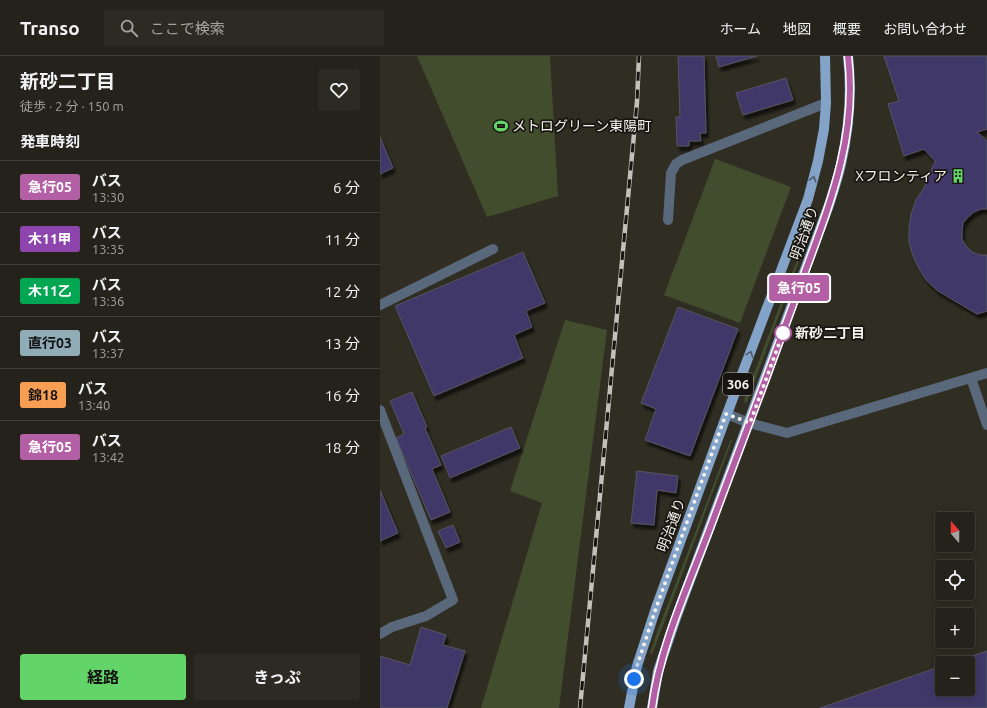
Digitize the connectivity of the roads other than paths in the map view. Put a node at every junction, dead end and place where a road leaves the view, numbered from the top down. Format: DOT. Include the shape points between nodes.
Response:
graph roads {
  1 [pos="825,56"];
  2 [pos="848,56"];
  3 [pos="826,103"];
  4 [pos="668,220"];
  5 [pos="493,249"];
  6 [pos="380,305"];
  7 [pos="987,373"];
  8 [pos="971,378"];
  9 [pos="380,410"];
  10 [pos="726,414"];
  11 [pos="750,423"];
  12 [pos="987,425"];
  13 [pos="380,634"];
  14 [pos="629,708"];
  15 [pos="652,708"];
  1 -- 3 [label="main road, 明治通り / 306"];
  2 -- 11 [label="main road, 明治通り / 306" via="850,101 841,165"];
  3 -- 4 [label="street" via="676,164 671,173"];
  10 -- 3 [label="main road, 明治通り / 306, one-way" via="808,199 818,161"];
  5 -- 6 [label="street"];
  7 -- 8 [label="street"];
  8 -- 11 [label="street" via="787,433"];
  8 -- 12 [label="street"];
  9 -- 13 [label="street" via="452,600 426,616 392,627"];
  10 -- 11 [label="street"];
  10 -- 14 [label="main road, 明治通り / 306" via="656,608 637,666"];
  11 -- 15 [label="main road, 明治通り / 306" via="677,615 658,671"];
}
